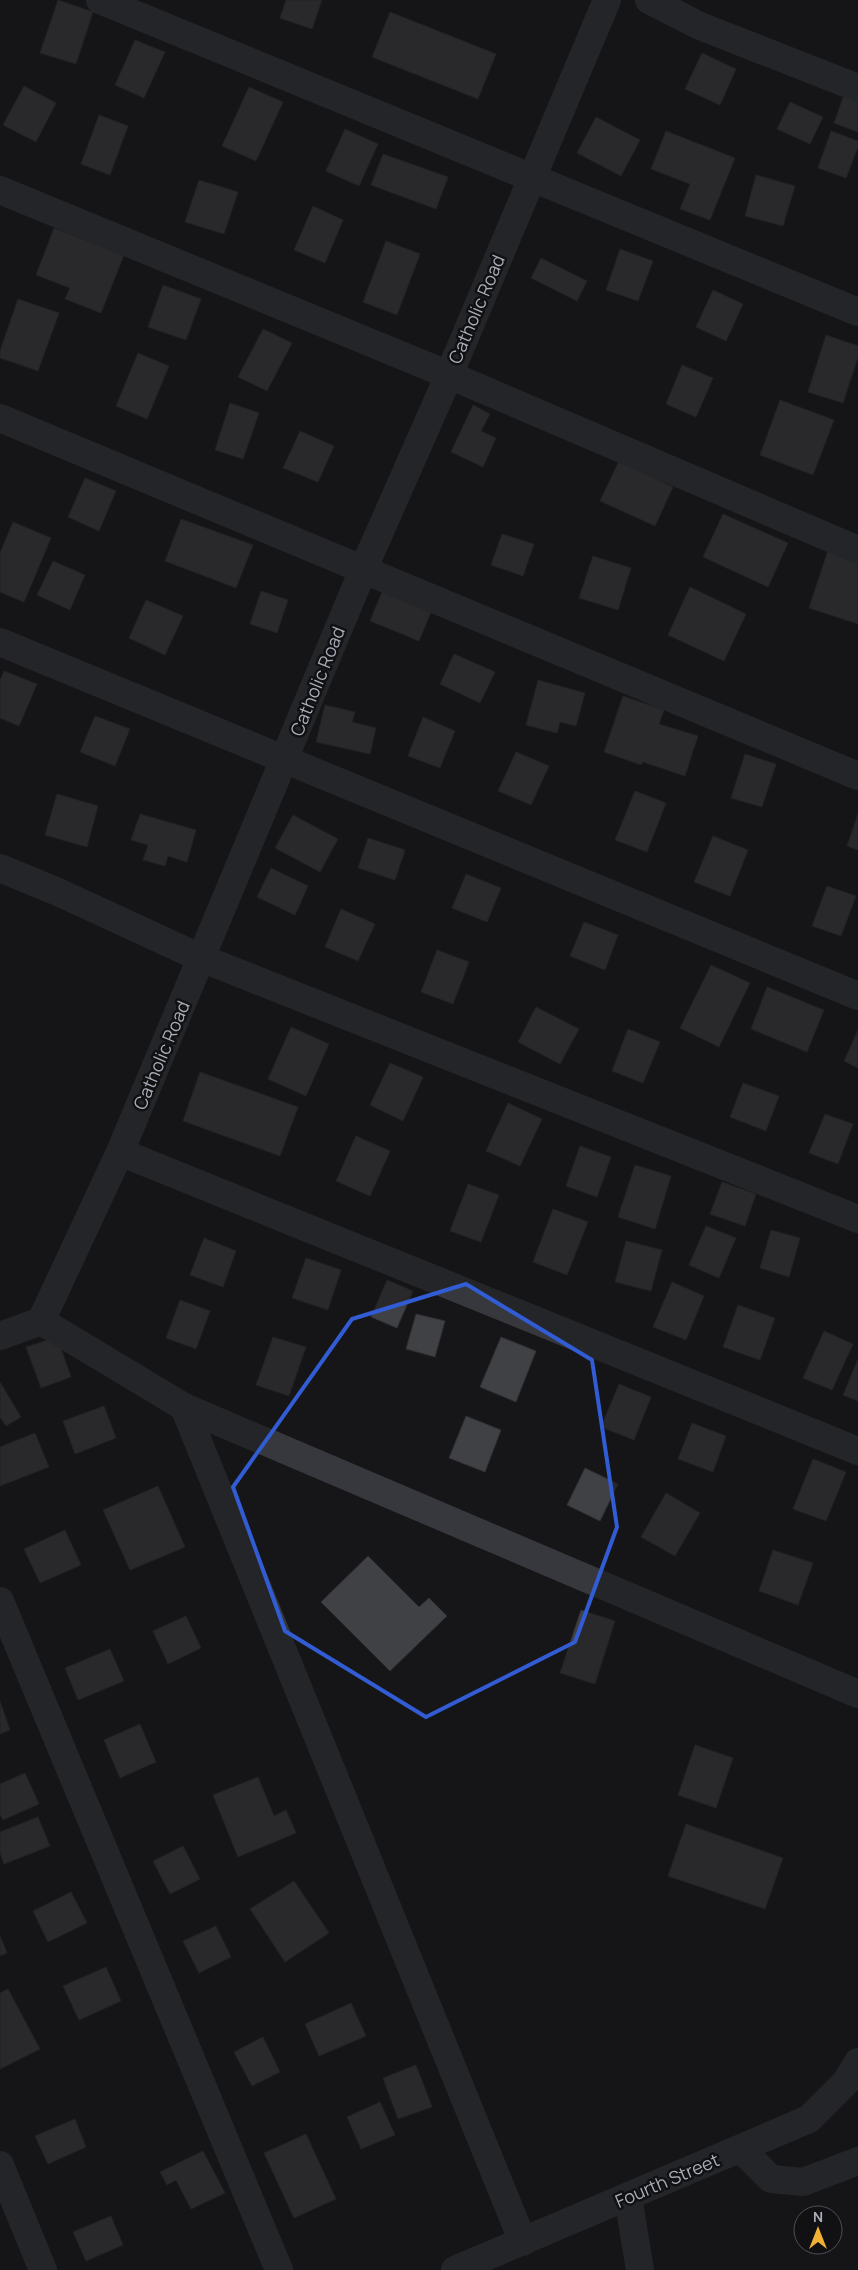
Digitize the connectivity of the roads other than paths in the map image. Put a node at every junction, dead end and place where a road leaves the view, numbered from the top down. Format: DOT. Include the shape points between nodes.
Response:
graph roads {
  1 [pos="100,0"];
  2 [pos="607,0"];
  3 [pos="649,0"];
  4 [pos="858,88"];
  5 [pos="531,178"];
  6 [pos="0,190"];
  7 [pos="858,312"];
  8 [pos="449,375"];
  9 [pos="0,418"];
  10 [pos="858,550"];
  11 [pos="363,570"];
  12 [pos="0,642"];
  13 [pos="285,759"];
  14 [pos="858,776"];
  15 [pos="0,868"];
  16 [pos="201,958"];
  17 [pos="858,996"];
  18 [pos="120,1152"];
  19 [pos="858,1219"];
  20 [pos="41,1321"];
  21 [pos="0,1336"];
  22 [pos="184,1407"];
  23 [pos="858,1451"];
  24 [pos="0,1601"];
  25 [pos="858,1694"];
  26 [pos="858,2062"];
  27 [pos="741,2149"];
  28 [pos="858,2161"];
  29 [pos="0,2165"];
  30 [pos="628,2196"];
  31 [pos="523,2242"];
  32 [pos="43,2270"];
  33 [pos="279,2270"];
  34 [pos="454,2270"];
  35 [pos="640,2270"];
  1 -- 5 [label="street"];
  2 -- 5 [label="street, Catholic Road"];
  3 -- 4 [label="street" via="700,26"];
  5 -- 7 [label="street"];
  5 -- 8 [label="street, Catholic Road"];
  6 -- 8 [label="street"];
  8 -- 10 [label="street"];
  8 -- 11 [label="street, Catholic Road"];
  9 -- 11 [label="street"];
  11 -- 13 [label="street, Catholic Road"];
  11 -- 14 [label="street"];
  12 -- 13 [label="street"];
  13 -- 16 [label="street, Catholic Road"];
  13 -- 17 [label="street"];
  15 -- 16 [label="street"];
  16 -- 18 [label="street, Catholic Road"];
  16 -- 19 [label="street"];
  18 -- 20 [label="street, Catholic Road"];
  18 -- 23 [label="street"];
  20 -- 21 [label="street"];
  20 -- 22 [label="street"];
  22 -- 25 [label="street"];
  22 -- 31 [label="street"];
  24 -- 33 [label="street"];
  26 -- 27 [label="street, Fourth Street" via="846,2082 809,2119"];
  27 -- 28 [label="street" via="771,2179 803,2182"];
  27 -- 30 [label="street, Fourth Street"];
  29 -- 32 [label="street"];
  30 -- 31 [label="street, Fourth Street"];
  30 -- 35 [label="street"];
  31 -- 34 [label="street, Fourth Street"];
}
